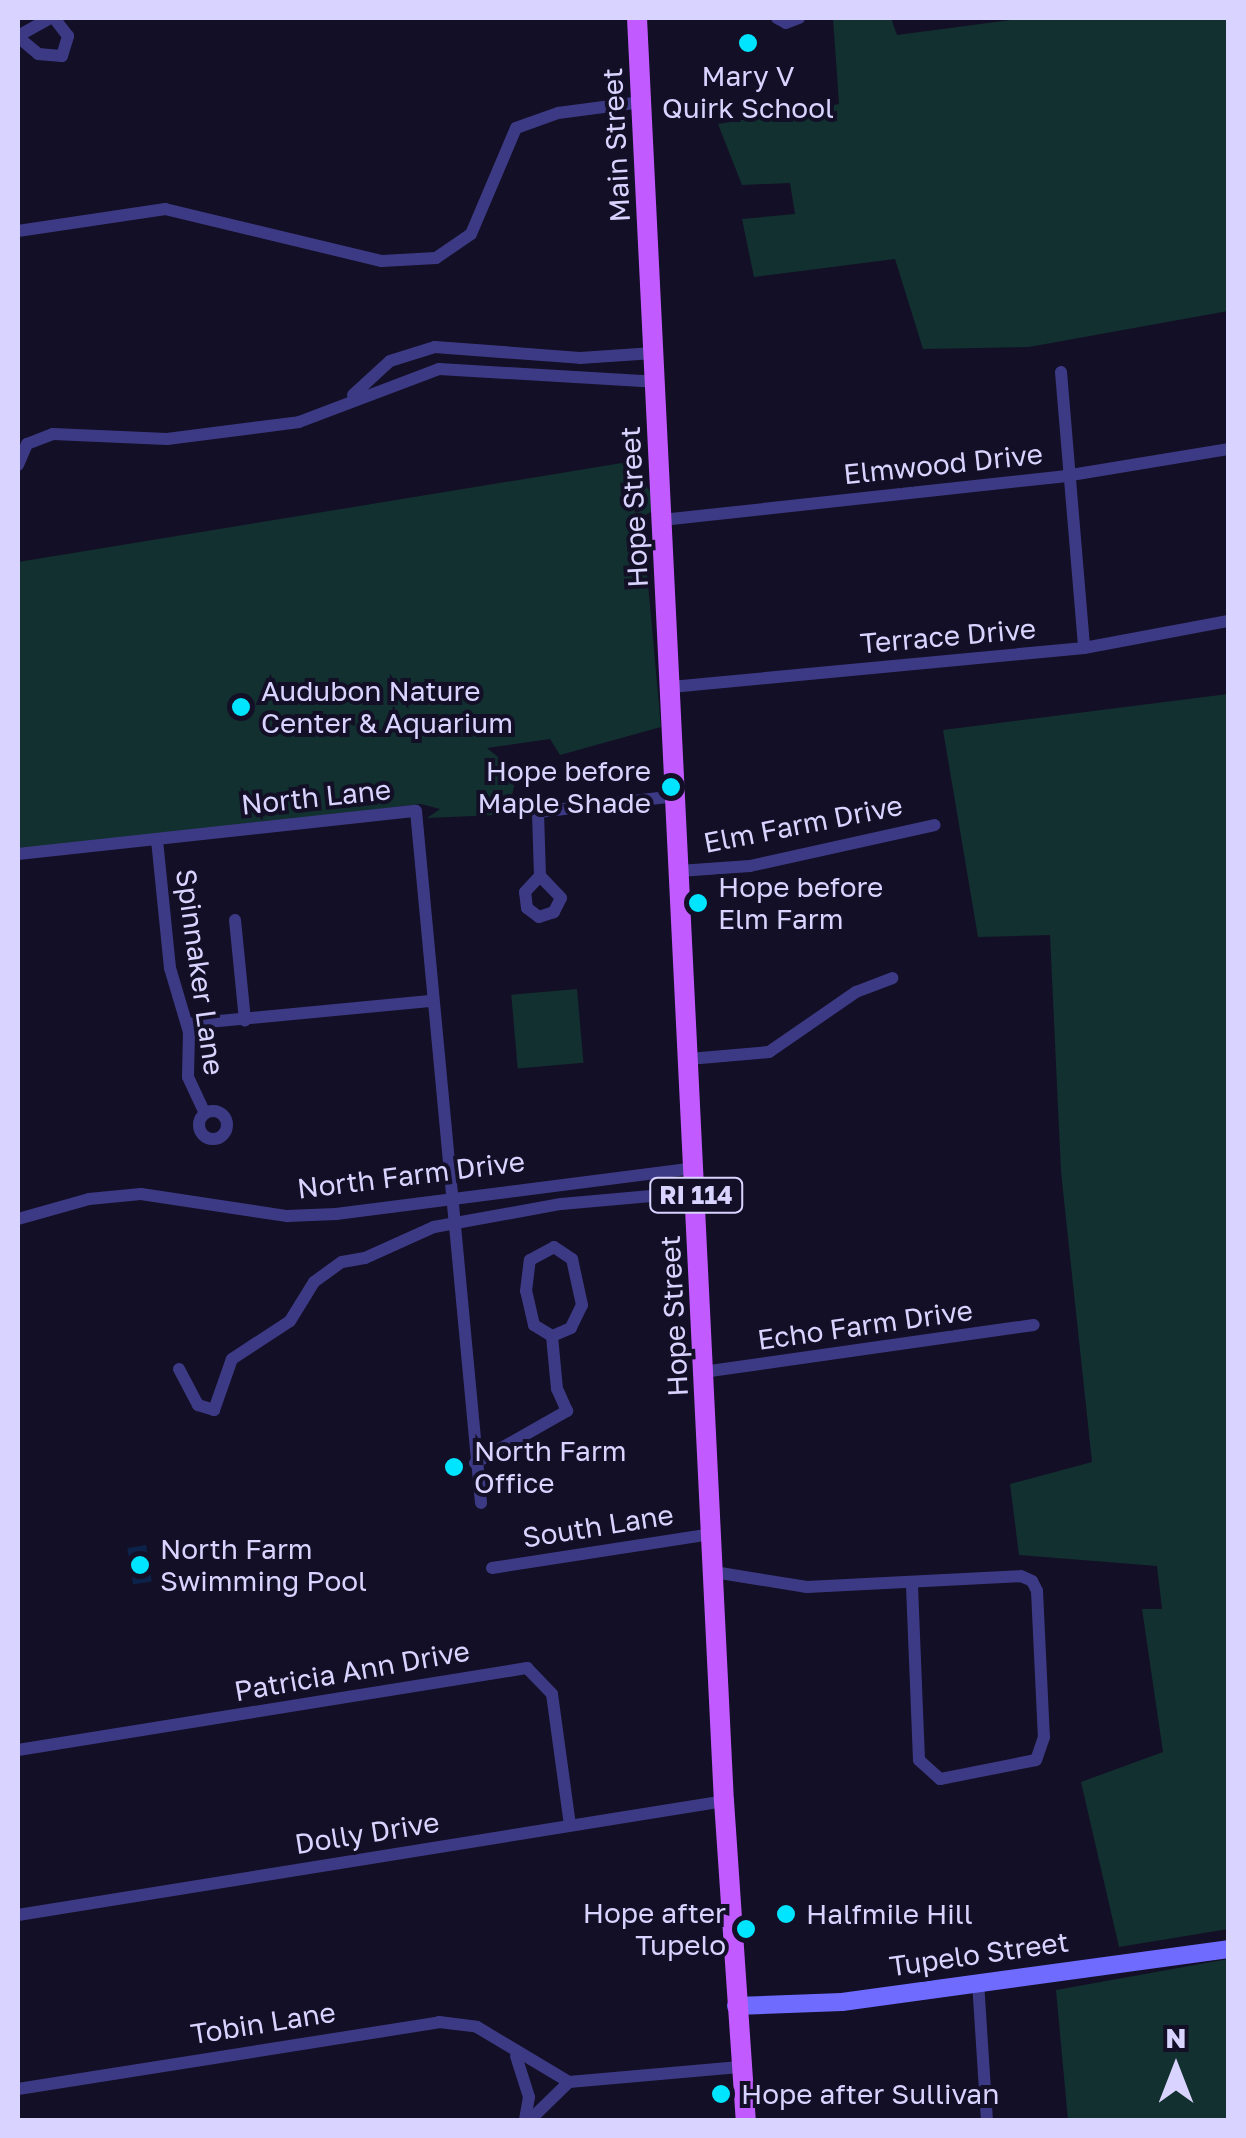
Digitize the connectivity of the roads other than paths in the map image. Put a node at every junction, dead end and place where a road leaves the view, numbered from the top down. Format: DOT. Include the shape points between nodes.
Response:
graph roads {
  1 [pos="52,18"];
  2 [pos="637,18"];
  3 [pos="778,18"];
  4 [pos="800,18"];
  5 [pos="18,37"];
  6 [pos="641,102"];
  7 [pos="18,231"];
  8 [pos="650,270"];
  9 [pos="450,346"];
  10 [pos="654,353"];
  11 [pos="514,354"];
  12 [pos="592,358"];
  13 [pos="451,369"];
  14 [pos="1060,372"];
  15 [pos="516,378"];
  16 [pos="592,379"];
  17 [pos="656,382"];
  18 [pos="332,409"];
  19 [pos="22,441"];
  20 [pos="1228,448"];
  21 [pos="18,465"];
  22 [pos="1065,476"];
  23 [pos="662,520"];
  24 [pos="1228,621"];
  25 [pos="1084,648"];
  26 [pos="671,687"];
  27 [pos="676,796"];
  28 [pos="935,824"];
  29 [pos="157,840"];
  30 [pos="18,854"];
  31 [pos="680,871"];
  32 [pos="540,876"];
  33 [pos="236,920"];
  34 [pos="892,978"];
  35 [pos="430,1000"];
  36 [pos="245,1021"];
  37 [pos="186,1024"];
  38 [pos="689,1059"];
  39 [pos="204,1109"];
  40 [pos="694,1168"];
  41 [pos="696,1192"];
  42 [pos="452,1194"];
  43 [pos="18,1219"];
  44 [pos="454,1223"];
  45 [pos="1034,1326"];
  46 [pos="552,1336"];
  47 [pos="179,1370"];
  48 [pos="703,1372"];
  49 [pos="475,1462"];
  50 [pos="481,1503"];
  51 [pos="712,1534"];
  52 [pos="492,1568"];
  53 [pos="714,1572"];
  54 [pos="912,1583"];
  55 [pos="18,1750"];
  56 [pos="724,1801"];
  57 [pos="570,1825"];
  58 [pos="18,1915"];
  59 [pos="1228,1949"];
  60 [pos="978,1982"];
  61 [pos="736,2006"];
  62 [pos="512,2047"];
  63 [pos="742,2067"];
  64 [pos="568,2082"];
  65 [pos="18,2089"];
  66 [pos="528,2120"];
  67 [pos="746,2120"];
  68 [pos="987,2120"];
  1 -- 5 [label="street"];
  1 -- 5 [label="street" via="68,36 62,56 38,54"];
  2 -- 6 [label="main road, Main Street / RI 114"];
  3 -- 4 [label="street"];
  6 -- 7 [label="street" via="558,113 516,128 472,234 436,258 382,262 165,208"];
  6 -- 8 [label="main road, Main Street / RI 114"];
  8 -- 10 [label="main road, Hope Street / RI 114"];
  9 -- 11 [label="street"];
  9 -- 13 [label="street"];
  9 -- 18 [label="street" via="390,361"];
  10 -- 12 [label="street"];
  10 -- 17 [label="main road, Hope Street / RI 114"];
  11 -- 12 [label="street"];
  11 -- 15 [label="street"];
  12 -- 16 [label="street"];
  13 -- 15 [label="street"];
  13 -- 18 [label="street"];
  14 -- 22 [label="street"];
  15 -- 16 [label="street"];
  16 -- 17 [label="street"];
  17 -- 23 [label="main road, Hope Street / RI 114"];
  18 -- 19 [label="street" via="236,433 167,440 78,432"];
  19 -- 21 [label="street"];
  20 -- 22 [label="street, Elmwood Drive"];
  22 -- 23 [label="street, Elmwood Drive"];
  22 -- 25 [label="street"];
  23 -- 26 [label="main road, Hope Street / RI 114"];
  24 -- 25 [label="street, Terrace Drive"];
  25 -- 26 [label="street, Terrace Drive"];
  26 -- 27 [label="main road, Hope Street / RI 114"];
  27 -- 31 [label="main road, Hope Street / RI 114"];
  27 -- 32 [label="street" via="538,812"];
  28 -- 31 [label="street, Elm Farm Drive" via="750,866"];
  29 -- 30 [label="street, North Lane"];
  29 -- 35 [label="street, North Lane" via="416,811"];
  29 -- 37 [label="street, Spinnaker Lane" via="170,968"];
  31 -- 38 [label="main road, Hope Street / RI 114"];
  33 -- 36 [label="street"];
  34 -- 38 [label="street" via="856,992 770,1052"];
  35 -- 36 [label="street"];
  35 -- 42 [label="street, North Lane"];
  36 -- 37 [label="street"];
  37 -- 39 [label="street, Spinnaker Lane" via="188,1078"];
  38 -- 40 [label="main road, Hope Street / RI 114"];
  40 -- 41 [label="main road, Hope Street / RI 114"];
  40 -- 42 [label="street, North Farm Drive"];
  41 -- 44 [label="street, North Farm Drive" via="652,1192"];
  41 -- 48 [label="main road, Hope Street / RI 114"];
  42 -- 43 [label="street, North Farm Drive" via="288,1216 122,1194"];
  42 -- 44 [label="street, North Lane"];
  44 -- 47 [label="street, North Farm Drive" via="342,1262 314,1282 272,1338 246,1346 232,1359 211,1410 198,1405"];
  44 -- 49 [label="street, North Lane"];
  45 -- 48 [label="street, Echo Farm Drive"];
  46 -- 46 [label="street" via="534,1326 526,1276 530,1260 554,1247 572,1259 582,1305 571,1328"];
  46 -- 49 [label="street" via="557,1389 567,1411"];
  48 -- 51 [label="main road, Hope Street / RI 114"];
  49 -- 50 [label="street, North Lane"];
  51 -- 52 [label="street, South Lane"];
  51 -- 53 [label="main road, Hope Street / RI 114"];
  53 -- 54 [label="street" via="807,1587"];
  53 -- 56 [label="main road, Hope Street / RI 114"];
  54 -- 54 [label="street" via="1021,1576 1032,1581 1038,1592 1044,1737 1036,1760 940,1778 920,1760"];
  55 -- 57 [label="street, Patricia Ann Drive" via="527,1668 552,1694"];
  56 -- 57 [label="street, Dolly Drive"];
  56 -- 61 [label="main road, Hope Street / RI 114"];
  57 -- 58 [label="street, Dolly Drive"];
  59 -- 60 [label="main road, Tupelo Street"];
  60 -- 61 [label="main road, Tupelo Street" via="842,2002"];
  60 -- 68 [label="street"];
  61 -- 63 [label="main road, Hope Street / RI 114"];
  62 -- 64 [label="street, Tobin Lane"];
  62 -- 65 [label="street, Tobin Lane" via="477,2027 429,2022"];
  62 -- 66 [label="street" via="526,2080"];
  63 -- 64 [label="street"];
  63 -- 67 [label="main road, Hope Street / RI 114"];
  64 -- 66 [label="street"];
}
